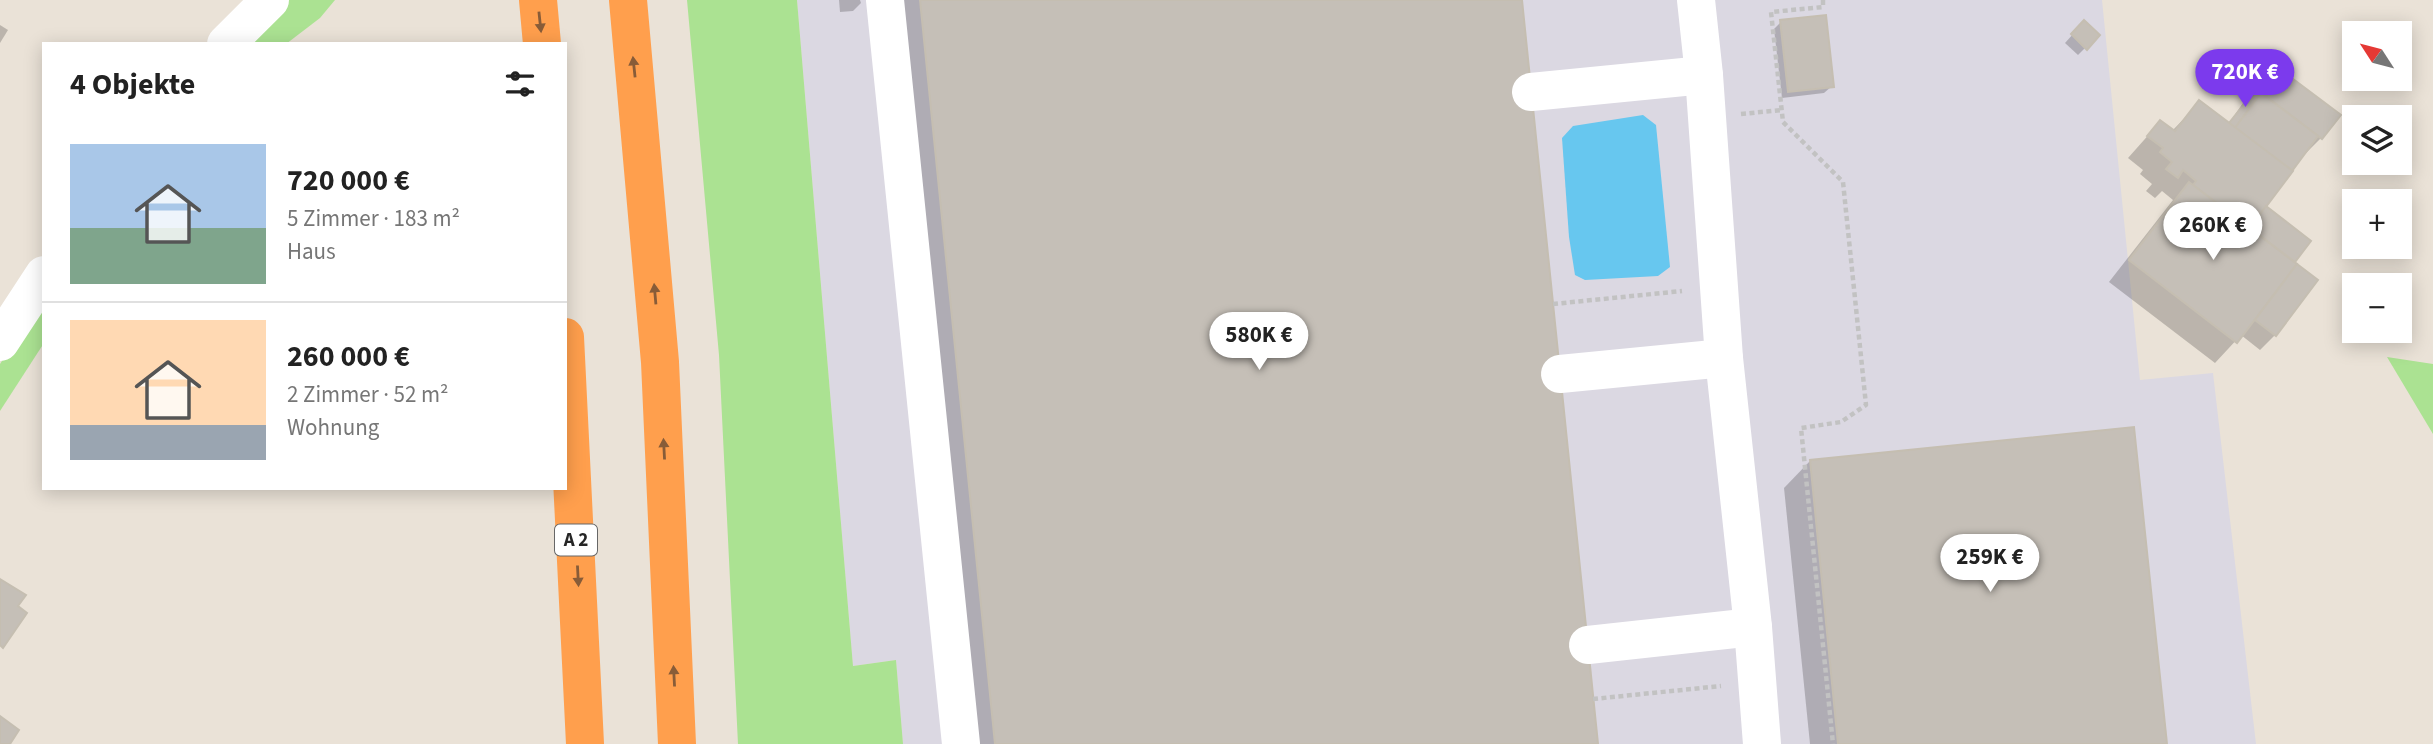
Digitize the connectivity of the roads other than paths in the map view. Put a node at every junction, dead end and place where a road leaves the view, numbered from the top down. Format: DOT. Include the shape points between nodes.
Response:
graph roads {
  1 [pos="270,0"];
  2 [pos="538,0"];
  3 [pos="628,0"];
  4 [pos="885,0"];
  5 [pos="1696,0"];
  6 [pos="228,42"];
  7 [pos="542,42"];
  8 [pos="1704,75"];
  9 [pos="1531,92"];
  10 [pos="42,278"];
  11 [pos="0,342"];
  12 [pos="1724,358"];
  13 [pos="1560,374"];
  14 [pos="567,378"];
  15 [pos="1753,626"];
  16 [pos="1588,645"];
  17 [pos="585,744"];
  18 [pos="677,744"];
  19 [pos="961,744"];
  20 [pos="1762,744"];
  1 -- 6 [label="street"];
  2 -- 7 [label="highway, one-way"];
  18 -- 3 [label="highway, one-way" via="660,362"];
  4 -- 19 [label="street"];
  5 -- 8 [label="street"];
  8 -- 9 [label="street"];
  8 -- 12 [label="street"];
  10 -- 11 [label="street"];
  12 -- 13 [label="street"];
  12 -- 15 [label="street"];
  14 -- 17 [label="highway, A 2, one-way"];
  15 -- 16 [label="street"];
  15 -- 20 [label="street"];
}
